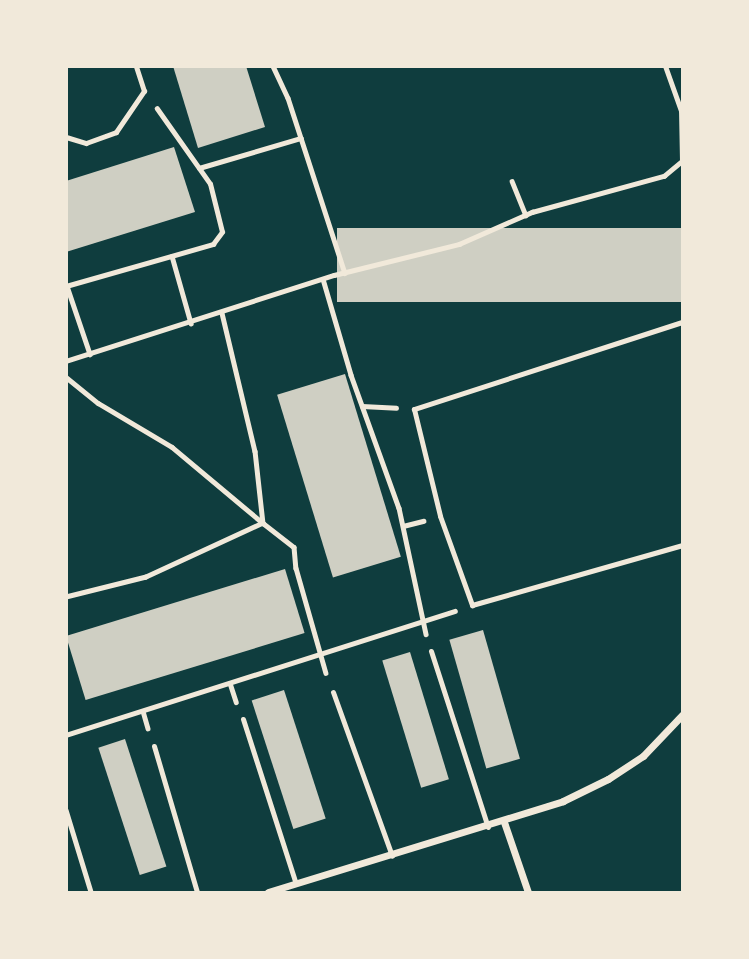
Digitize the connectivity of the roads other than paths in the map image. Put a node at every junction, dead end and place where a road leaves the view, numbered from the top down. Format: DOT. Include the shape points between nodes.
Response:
graph roads {
  1 [pos="135,66"];
  2 [pos="66,138"];
  3 [pos="682,322"];
  4 [pos="682,545"];
  5 [pos="431,651"];
  6 [pos="333,692"];
  7 [pos="682,715"];
  8 [pos="243,719"];
  9 [pos="154,746"];
  10 [pos="504,822"];
  11 [pos="488,827"];
  12 [pos="392,856"];
  13 [pos="296,884"];
  14 [pos="197,892"];
  15 [pos="268,892"];
  16 [pos="528,892"];
  1 -- 2 [label="lane" via="144,91 116,132 86,142"];
  3 -- 4 [label="lane" via="414,409 439,516 472,605"];
  5 -- 11 [label="lane"];
  6 -- 12 [label="lane"];
  7 -- 10 [label="street" via="643,756 608,779 563,802"];
  8 -- 13 [label="lane"];
  9 -- 14 [label="lane"];
  10 -- 11 [label="street"];
  10 -- 16 [label="street"];
  11 -- 12 [label="street"];
  12 -- 13 [label="street"];
  13 -- 15 [label="street"];
}
